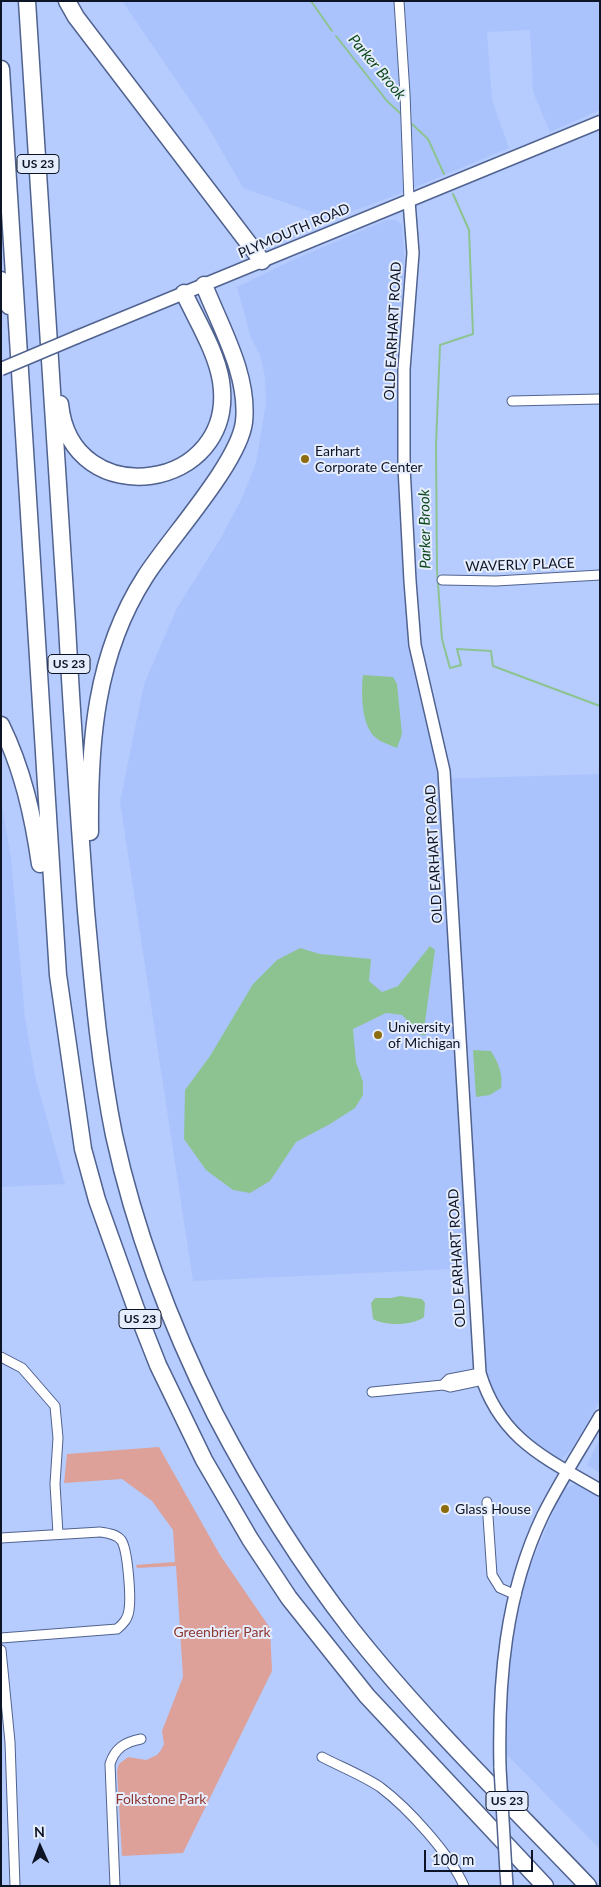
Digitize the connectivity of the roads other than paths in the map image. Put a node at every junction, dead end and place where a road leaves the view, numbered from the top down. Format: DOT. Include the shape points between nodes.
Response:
graph roads {
  1 [pos="27,1"];
  2 [pos="67,1"];
  3 [pos="399,1"];
  4 [pos="1,69"];
  5 [pos="600,122"];
  6 [pos="409,201"];
  7 [pos="262,261"];
  8 [pos="1,280"];
  9 [pos="204,285"];
  10 [pos="184,293"];
  11 [pos="48,308"];
  12 [pos="17,332"];
  13 [pos="1,368"];
  14 [pos="600,399"];
  15 [pos="512,401"];
  16 [pos="600,575"];
  17 [pos="442,580"];
  18 [pos="1,725"];
  19 [pos="90,952"];
  20 [pos="83,1149"];
  21 [pos="1,1357"];
  22 [pos="482,1377"];
  23 [pos="372,1392"];
  24 [pos="600,1416"];
  25 [pos="568,1471"];
  26 [pos="600,1490"];
  27 [pos="488,1502"];
  28 [pos="58,1534"];
  29 [pos="1,1538"];
  30 [pos="516,1595"];
  31 [pos="1,1638"];
  32 [pos="1,1650"];
  33 [pos="141,1739"];
  34 [pos="5,1742"];
  35 [pos="322,1757"];
  36 [pos="15,1886"];
  37 [pos="115,1886"];
  38 [pos="464,1886"];
  39 [pos="507,1886"];
  40 [pos="545,1886"];
  41 [pos="588,1886"];
  1 -- 11 [label="highway, US 23"];
  2 -- 7 [label="highway" via="147,113"];
  3 -- 6 [label="street"];
  4 -- 12 [label="highway, US 23"];
  5 -- 6 [label="main road, PLYMOUTH ROAD"];
  6 -- 7 [label="main road, PLYMOUTH ROAD"];
  6 -- 22 [label="street, OLD EARHART ROAD" via="413,253 404,369 404,467 410,581 415,644 444,770"];
  7 -- 9 [label="main road, PLYMOUTH ROAD"];
  8 -- 12 [label="highway"];
  9 -- 10 [label="main road, PLYMOUTH ROAD"];
  9 -- 19 [label="highway" via="241,379 245,399 244,423 240,440 223,469 144,578 120,626 104,669 92,739"];
  10 -- 11 [label="highway" via="221,380 218,422 205,446 189,461 169,473 147,478 121,476 102,468 84,456 71,439 61,413"];
  10 -- 13 [label="main road, PLYMOUTH ROAD, bridge"];
  11 -- 19 [label="highway, US 23" via="77,796"];
  12 -- 20 [label="highway, US 23" via="58,967"];
  14 -- 15 [label="street"];
  16 -- 17 [label="street, WAVERLY PLACE" via="496,581"];
  18 -- 20 [label="highway" via="21,770 35,824 54,1012 68,1095"];
  19 -- 41 [label="highway, US 23" via="99,1044 114,1135 125,1175 142,1236 165,1299 219,1421 314,1580 354,1632 398,1684"];
  20 -- 40 [label="highway, US 23" via="104,1218 158,1364 204,1460 250,1539 289,1598 367,1696"];
  21 -- 28 [label="street" via="22,1368 55,1406"];
  22 -- 23 [label="street" via="450,1387"];
  22 -- 25 [label="street, OLD EARHART ROAD" via="495,1410 511,1430 535,1453"];
  24 -- 25 [label="street"];
  25 -- 26 [label="street, OLD EARHART ROAD"];
  25 -- 30 [label="street" via="543,1516"];
  27 -- 30 [label="street" via="492,1576 500,1588"];
  28 -- 29 [label="street"];
  28 -- 31 [label="street" via="108,1533 120,1539 124,1546 129,1610 124,1624 105,1632"];
  30 -- 39 [label="street, bridge" via="501,1676 500,1768"];
  32 -- 34 [label="street"];
  33 -- 37 [label="street" via="119,1748 110,1764"];
  34 -- 36 [label="street"];
  35 -- 38 [label="street" via="379,1786 398,1802 456,1868"];
}
